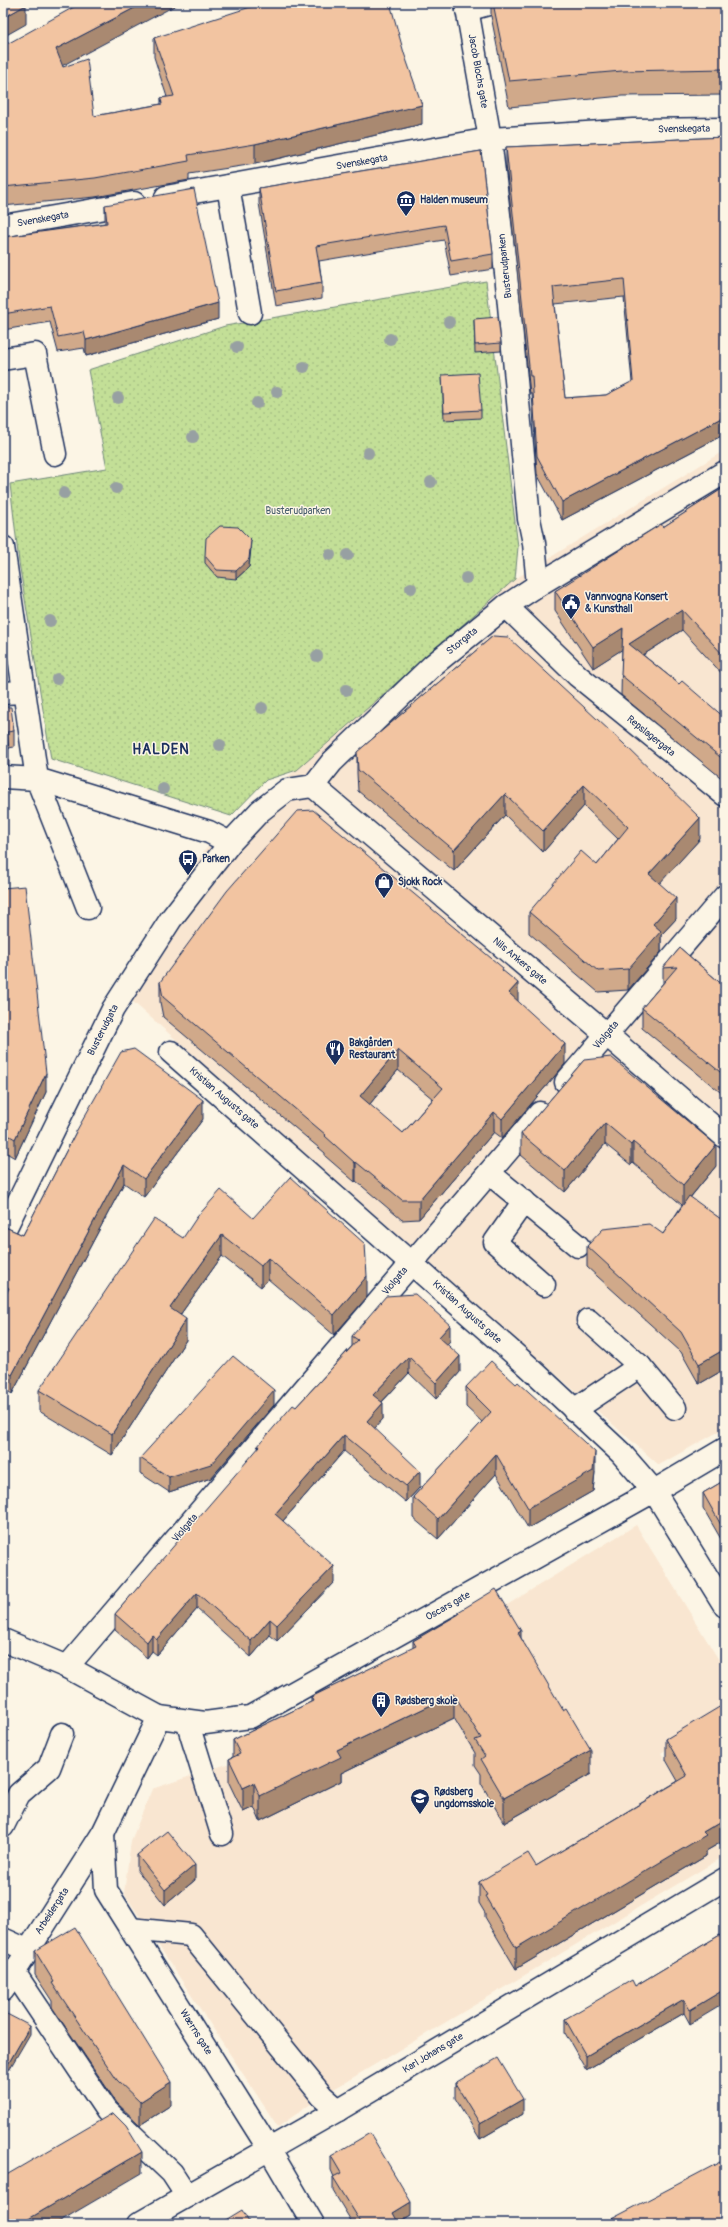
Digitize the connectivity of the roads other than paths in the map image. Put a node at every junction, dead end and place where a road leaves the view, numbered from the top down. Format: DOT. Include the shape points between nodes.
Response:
graph roads {
  1 [pos="492,3"];
  2 [pos="466,6"];
  3 [pos="725,128"];
  4 [pos="490,138"];
  5 [pos="228,186"];
  6 [pos="3,226"];
  7 [pos="250,313"];
  8 [pos="3,359"];
  9 [pos="55,454"];
  10 [pos="725,472"];
  11 [pos="3,547"];
  12 [pos="538,585"];
  13 [pos="506,606"];
  14 [pos="24,692"];
  15 [pos="3,693"];
  16 [pos="3,777"];
  17 [pos="37,779"];
  18 [pos="313,786"];
  19 [pos="725,795"];
  20 [pos="230,843"];
  21 [pos="725,896"];
  22 [pos="88,908"];
  23 [pos="606,1034"];
  24 [pos="171,1052"];
  25 [pos="725,1137"];
  26 [pos="489,1173"];
  27 [pos="524,1201"];
  28 [pos="3,1233"];
  29 [pos="578,1246"];
  30 [pos="411,1262"];
  31 [pos="544,1285"];
  32 [pos="588,1320"];
  33 [pos="640,1366"];
  34 [pos="675,1408"];
  35 [pos="574,1410"];
  36 [pos="725,1449"];
  37 [pos="654,1491"];
  38 [pos="725,1606"];
  39 [pos="3,1640"];
  40 [pos="67,1667"];
  41 [pos="159,1717"];
  42 [pos="187,1721"];
  43 [pos="62,1734"];
  44 [pos="3,1826"];
  45 [pos="103,1834"];
  46 [pos="222,1834"];
  47 [pos="725,1879"];
  48 [pos="130,1929"];
  49 [pos="3,1939"];
  50 [pos="27,1950"];
  51 [pos="14,1972"];
  52 [pos="3,1990"];
  53 [pos="338,2110"];
  54 [pos="269,2149"];
  55 [pos="187,2196"];
  56 [pos="138,2224"];
  57 [pos="313,2224"];
  1 -- 2 [label="street"];
  2 -- 4 [label="street, Jacob Blochs gate"];
  3 -- 4 [label="street, Svenskegata"];
  4 -- 5 [label="street, Svenskegata"];
  4 -- 12 [label="street, Busterudparken"];
  5 -- 6 [label="street, Svenskegata"];
  5 -- 7 [label="street"];
  8 -- 9 [label="street" via="35,354"];
  10 -- 12 [label="street, Storgata"];
  11 -- 14 [label="street"];
  12 -- 13 [label="street, Storgata"];
  13 -- 18 [label="street, Storgata" via="433,665 332,762"];
  13 -- 19 [label="street, Repslagergata" via="578,676"];
  14 -- 15 [label="street"];
  14 -- 17 [label="street"];
  16 -- 17 [label="street"];
  17 -- 20 [label="street" via="122,803 209,832"];
  17 -- 22 [label="street"];
  18 -- 20 [label="street" via="288,790 260,811"];
  18 -- 23 [label="street, Nils Ankers gate"];
  20 -- 28 [label="street, Busterudgata" via="171,919 113,1009"];
  21 -- 23 [label="street, Violgata"];
  23 -- 25 [label="street, Nils Ankers gate"];
  23 -- 26 [label="street, Violgata"];
  24 -- 30 [label="street, Kristian Augusts gate"];
  26 -- 27 [label="street"];
  26 -- 30 [label="street, Violgata"];
  27 -- 29 [label="street"];
  27 -- 31 [label="street" via="495,1242"];
  30 -- 35 [label="street, Kristian Augusts gate"];
  30 -- 40 [label="street, Violgata"];
  32 -- 33 [label="street"];
  33 -- 34 [label="street"];
  33 -- 35 [label="street"];
  35 -- 37 [label="street, Kristian Augusts gate" via="621,1454"];
  36 -- 37 [label="street, Oscars gate"];
  37 -- 38 [label="street, Kristian Augusts gate"];
  37 -- 42 [label="street, Oscars gate" via="250,1717 205,1723"];
  39 -- 40 [label="street"];
  40 -- 41 [label="street"];
  41 -- 42 [label="street, Oscars gate"];
  41 -- 45 [label="street, Arbeidergata"];
  42 -- 46 [label="street"];
  43 -- 44 [label="street" via="49,1768 19,1794"];
  45 -- 48 [label="street, Wærns gate" via="106,1890"];
  45 -- 50 [label="street, Arbeidergata"];
  47 -- 53 [label="street, Karl Johans gate"];
  48 -- 53 [label="street" via="191,1935 322,2096"];
  48 -- 54 [label="street, Wærns gate"];
  49 -- 50 [label="street"];
  50 -- 51 [label="street, Arbeidergata"];
  51 -- 52 [label="street, Arbeidergata"];
  51 -- 55 [label="street" via="107,2112 172,2173"];
  53 -- 54 [label="street, Karl Johans gate"];
  54 -- 55 [label="street, Karl Johans gate"];
  54 -- 57 [label="street, Wærns gate"];
  55 -- 56 [label="street, Karl Johans gate"];
}
